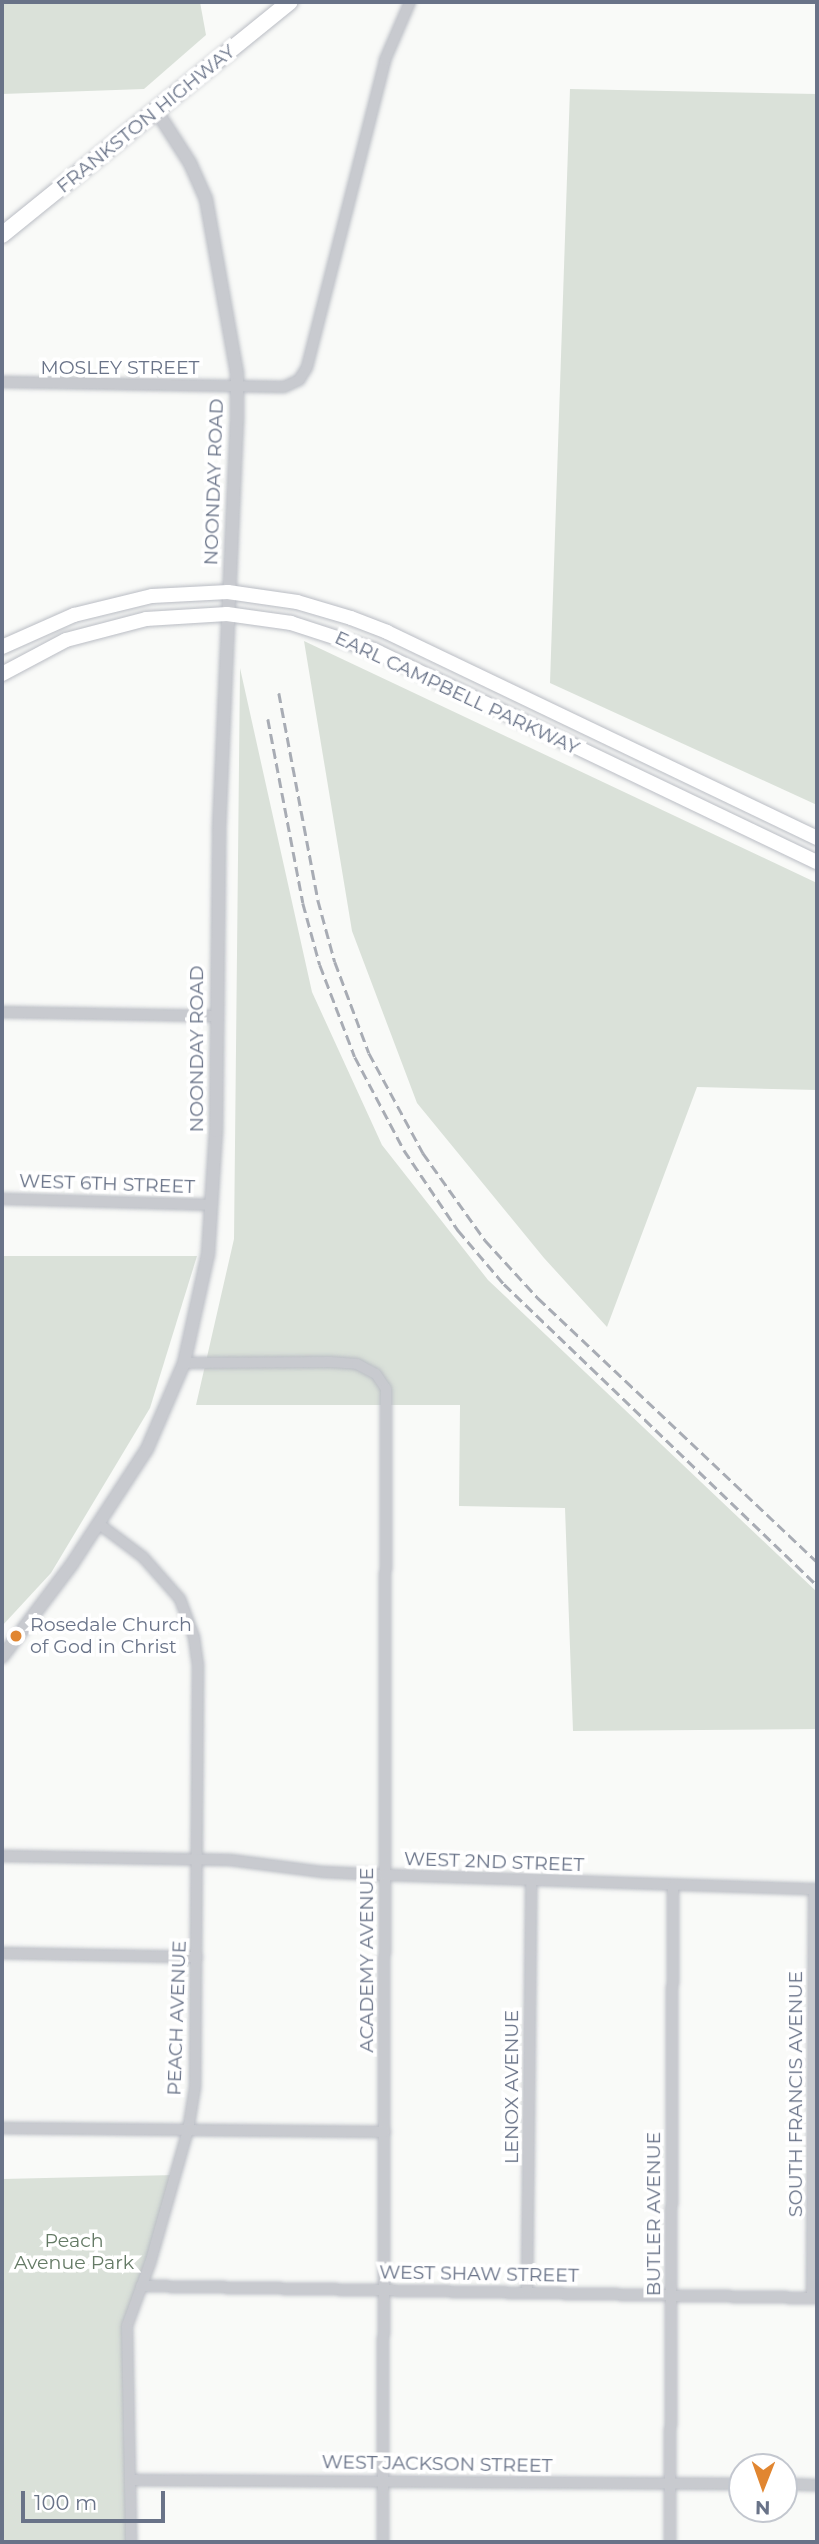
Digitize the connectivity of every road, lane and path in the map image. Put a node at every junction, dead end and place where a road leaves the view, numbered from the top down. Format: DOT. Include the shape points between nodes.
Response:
graph roads {
  1 [pos="290,2"];
  2 [pos="410,2"];
  3 [pos="156,110"];
  4 [pos="2,235"];
  5 [pos="2,382"];
  6 [pos="237,387"];
  7 [pos="228,592"];
  8 [pos="227,614"];
  9 [pos="2,647"];
  10 [pos="2,674"];
  11 [pos="817,838"];
  12 [pos="817,862"];
  13 [pos="2,1012"];
  14 [pos="218,1016"];
  15 [pos="2,1199"];
  16 [pos="211,1205"];
  17 [pos="184,1363"];
  18 [pos="99,1524"];
  19 [pos="2,1657"];
  20 [pos="2,1856"];
  21 [pos="197,1860"];
  22 [pos="384,1875"];
  23 [pos="531,1882"];
  24 [pos="673,1887"];
  25 [pos="816,1889"];
  26 [pos="2,1953"];
  27 [pos="197,1957"];
  28 [pos="2,2128"];
  29 [pos="188,2130"];
  30 [pos="385,2132"];
  31 [pos="141,2286"];
  32 [pos="384,2291"];
  33 [pos="527,2292"];
  34 [pos="672,2295"];
  35 [pos="815,2298"];
  36 [pos="131,2480"];
  37 [pos="383,2480"];
  38 [pos="670,2484"];
  39 [pos="728,2484"];
  40 [pos="798,2484"];
  41 [pos="817,2484"];
  42 [pos="131,2542"];
  43 [pos="383,2542"];
  44 [pos="670,2542"];
  1 -- 3 [label="main road, FRANKSTON HIGHWAY"];
  2 -- 6 [label="street, NOONDAY ROAD" via="380,78 305,372 284,387"];
  3 -- 4 [label="main road, FRANKSTON HIGHWAY"];
  3 -- 6 [label="street, NOONDAY ROAD" via="190,163 206,199"];
  5 -- 6 [label="street, MOSLEY STREET"];
  6 -- 7 [label="street, NOONDAY ROAD"];
  7 -- 8 [label="street, NOONDAY ROAD"];
  7 -- 9 [label="main road, EARL CAMPBELL PARKWAY" via="160,595 114,603 57,621"];
  7 -- 11 [label="main road, EARL CAMPBELL PARKWAY" via="297,602 368,624"];
  8 -- 10 [label="main road, EARL CAMPBELL PARKWAY" via="163,617 106,628 53,646"];
  8 -- 12 [label="main road, EARL CAMPBELL PARKWAY" via="299,625 366,647"];
  8 -- 14 [label="street, NOONDAY ROAD"];
  13 -- 14 [label="street"];
  14 -- 16 [label="street, NOONDAY ROAD"];
  15 -- 16 [label="street, WEST 6TH STREET"];
  16 -- 17 [label="street, NOONDAY ROAD" via="208,1255"];
  17 -- 18 [label="street, NOONDAY ROAD" via="147,1448"];
  17 -- 22 [label="street, ACADEMY AVENUE" via="356,1364 381,1380 388,1399"];
  18 -- 19 [label="street, NOONDAY ROAD"];
  18 -- 21 [label="street, PEACH AVENUE" via="143,1557 186,1610 198,1665"];
  20 -- 21 [label="street, WEST 2ND STREET"];
  21 -- 22 [label="street, WEST 2ND STREET"];
  21 -- 27 [label="street, PEACH AVENUE"];
  22 -- 23 [label="street, WEST 2ND STREET"];
  22 -- 30 [label="street, ACADEMY AVENUE"];
  23 -- 24 [label="street, WEST 2ND STREET"];
  23 -- 33 [label="street, LENOX AVENUE"];
  24 -- 25 [label="street, WEST 2ND STREET"];
  24 -- 34 [label="street, BUTLER AVENUE"];
  25 -- 35 [label="street, SOUTH FRANCIS AVENUE"];
  26 -- 27 [label="street"];
  27 -- 29 [label="street, PEACH AVENUE" via="195,2087"];
  28 -- 29 [label="street"];
  29 -- 30 [label="street"];
  29 -- 31 [label="street, PEACH AVENUE"];
  30 -- 32 [label="street, ACADEMY AVENUE"];
  31 -- 32 [label="street, WEST SHAW STREET"];
  31 -- 36 [label="street, PEACH AVENUE" via="127,2326"];
  32 -- 33 [label="street, WEST SHAW STREET"];
  32 -- 37 [label="street, ACADEMY AVENUE"];
  33 -- 34 [label="street, WEST SHAW STREET"];
  34 -- 35 [label="street, WEST SHAW STREET"];
  34 -- 38 [label="street, BUTLER AVENUE"];
  36 -- 37 [label="street, WEST JACKSON STREET"];
  36 -- 42 [label="street, PEACH AVENUE"];
  37 -- 38 [label="street, WEST JACKSON STREET"];
  37 -- 43 [label="street, ACADEMY AVENUE"];
  38 -- 39 [label="street, WEST JACKSON STREET"];
  38 -- 44 [label="street, BUTLER AVENUE"];
  40 -- 41 [label="street"];
}
